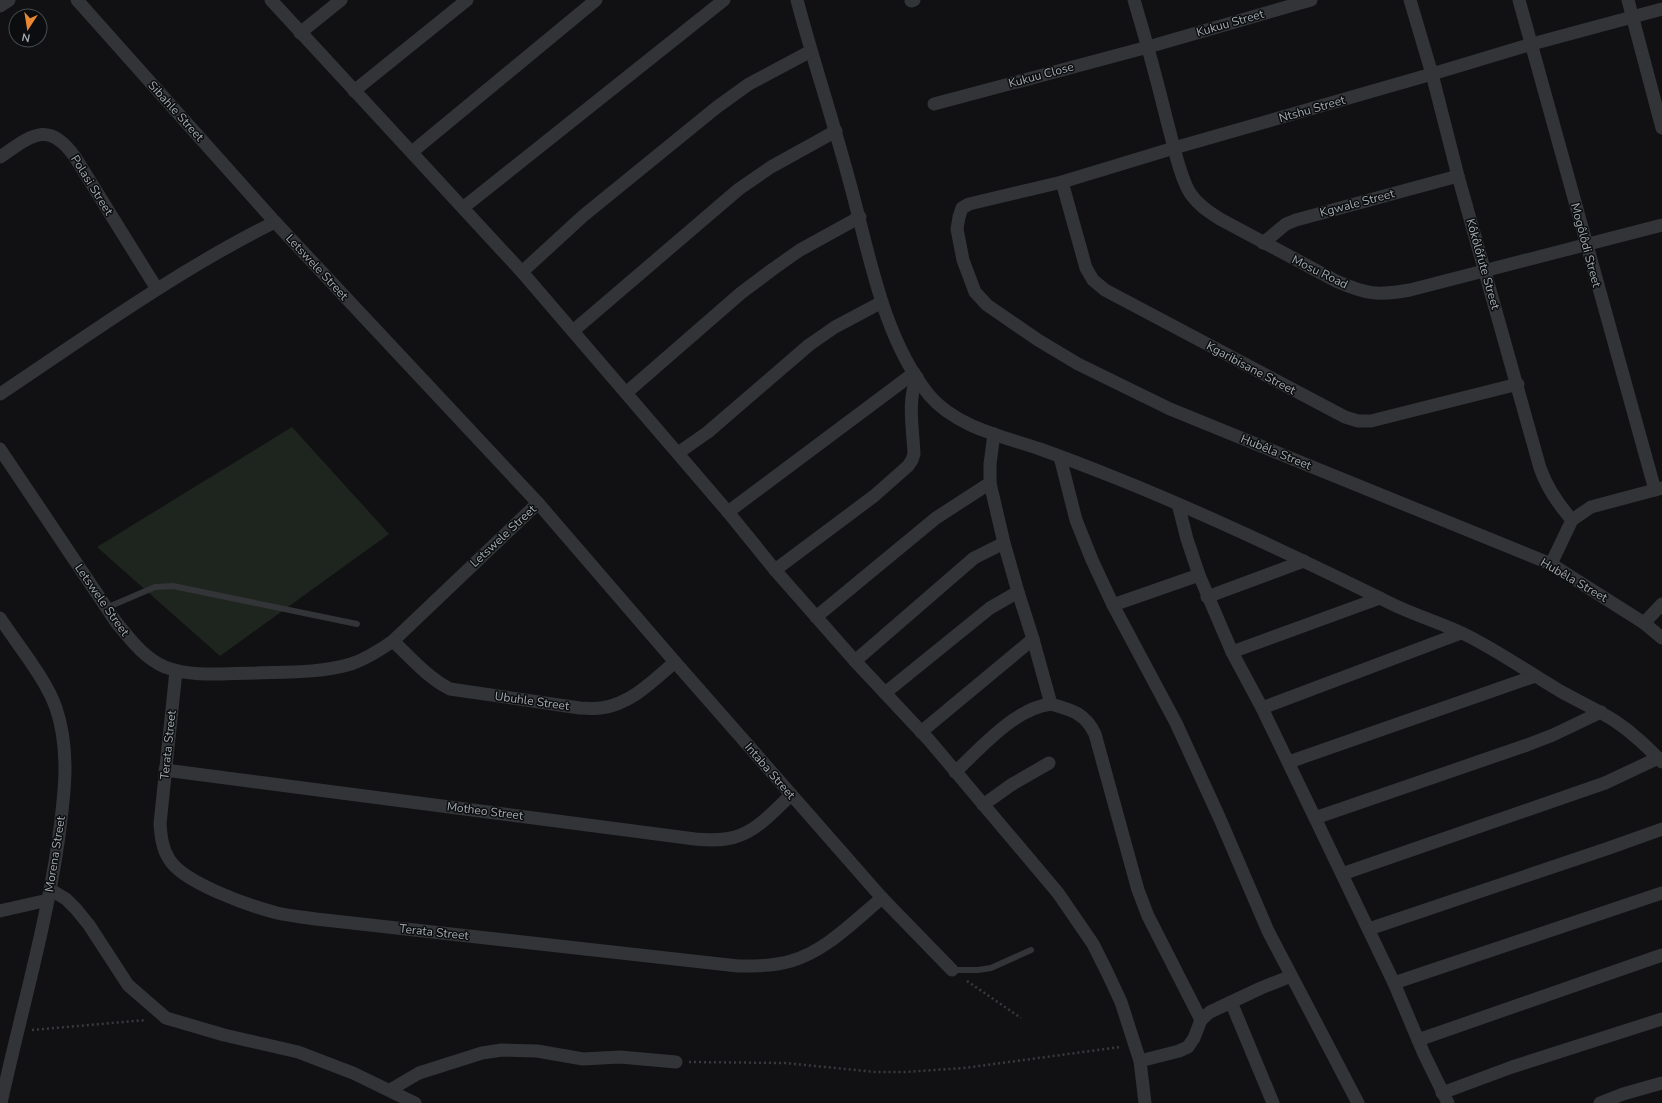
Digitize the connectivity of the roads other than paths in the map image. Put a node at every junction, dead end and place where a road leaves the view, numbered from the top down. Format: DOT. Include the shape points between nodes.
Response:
graph roads {
  1 [pos="9,0"];
  2 [pos="78,0"];
  3 [pos="271,0"];
  4 [pos="341,0"];
  5 [pos="467,0"];
  6 [pos="596,0"];
  7 [pos="724,0"];
  8 [pos="797,0"];
  9 [pos="1134,0"];
  10 [pos="1311,0"];
  11 [pos="1410,0"];
  12 [pos="1519,0"];
  13 [pos="1628,0"];
  14 [pos="0,6"];
  15 [pos="1662,9"];
  16 [pos="1633,17"];
  17 [pos="300,33"];
  18 [pos="1532,44"];
  19 [pos="1148,47"];
  20 [pos="812,51"];
  21 [pos="1432,74"];
  22 [pos="354,91"];
  23 [pos="934,104"];
  24 [pos="1662,128"];
  25 [pos="836,131"];
  26 [pos="1174,148"];
  27 [pos="412,152"];
  28 [pos="0,157"];
  29 [pos="1458,176"];
  30 [pos="1062,182"];
  31 [pos="464,207"];
  32 [pos="962,208"];
  33 [pos="860,217"];
  34 [pos="275,222"];
  35 [pos="1662,224"];
  36 [pos="1263,243"];
  37 [pos="1586,244"];
  38 [pos="522,272"];
  39 [pos="1486,272"];
  40 [pos="158,289"];
  41 [pos="882,302"];
  42 [pos="573,331"];
  43 [pos="916,375"];
  44 [pos="1518,384"];
  45 [pos="626,393"];
  46 [pos="0,394"];
  47 [pos="994,434"];
  48 [pos="0,449"];
  49 [pos="678,453"];
  50 [pos="1060,457"];
  51 [pos="990,483"];
  52 [pos="1658,489"];
  53 [pos="538,503"];
  54 [pos="1178,504"];
  55 [pos="728,512"];
  56 [pos="1572,520"];
  57 [pos="1004,543"];
  58 [pos="1304,561"];
  59 [pos="1551,564"];
  60 [pos="775,570"];
  61 [pos="1199,575"];
  62 [pos="1018,592"];
  63 [pos="1207,597"];
  64 [pos="1380,598"];
  65 [pos="1662,604"];
  66 [pos="1112,605"];
  67 [pos="106,608"];
  68 [pos="816,617"];
  69 [pos="0,618"];
  70 [pos="1644,623"];
  71 [pos="357,624"];
  72 [pos="1462,633"];
  73 [pos="1033,638"];
  74 [pos="1662,638"];
  75 [pos="393,641"];
  76 [pos="1232,652"];
  77 [pos="855,661"];
  78 [pos="675,662"];
  79 [pos="176,671"];
  80 [pos="1535,676"];
  81 [pos="885,693"];
  82 [pos="1051,704"];
  83 [pos="1262,708"];
  84 [pos="1600,712"];
  85 [pos="921,732"];
  86 [pos="1660,760"];
  87 [pos="1289,762"];
  88 [pos="1049,764"];
  89 [pos="165,770"];
  90 [pos="955,772"];
  91 [pos="791,795"];
  92 [pos="984,805"];
  93 [pos="1315,818"];
  94 [pos="1662,829"];
  95 [pos="1342,874"];
  96 [pos="1662,893"];
  97 [pos="50,895"];
  98 [pos="882,898"];
  99 [pos="0,911"];
  100 [pos="1369,929"];
  101 [pos="1031,950"];
  102 [pos="1662,955"];
  103 [pos="952,970"];
  104 [pos="1290,976"];
  105 [pos="1394,984"];
  106 [pos="1230,1002"];
  107 [pos="1662,1019"];
  108 [pos="1201,1020"];
  109 [pos="1418,1040"];
  110 [pos="1140,1061"];
  111 [pos="676,1062"];
  112 [pos="4,1076"];
  113 [pos="1662,1083"];
  114 [pos="390,1090"];
  115 [pos="1445,1098"];
  116 [pos="1,1103"];
  117 [pos="415,1103"];
  118 [pos="1145,1103"];
  119 [pos="1273,1103"];
  120 [pos="1358,1103"];
  121 [pos="1600,1103"];
  1 -- 14 [label="street"];
  2 -- 34 [label="street, Sibahle Street"];
  3 -- 17 [label="street"];
  4 -- 17 [label="street"];
  5 -- 22 [label="street"];
  6 -- 27 [label="street"];
  7 -- 31 [label="street"];
  8 -- 20 [label="street"];
  9 -- 19 [label="street, Mosu Road"];
  10 -- 19 [label="street, Kukuu Street"];
  11 -- 21 [label="street, Kôkôlôfute Street"];
  12 -- 18 [label="street, Mogôlôdi Street"];
  13 -- 16 [label="street"];
  15 -- 16 [label="street, Ntshu Street"];
  16 -- 18 [label="street, Ntshu Street"];
  16 -- 24 [label="street"];
  17 -- 22 [label="street"];
  18 -- 21 [label="street, Ntshu Street"];
  18 -- 37 [label="street, Mogôlôdi Street"];
  19 -- 23 [label="street, Kukuu Close"];
  19 -- 26 [label="street, Mosu Road"];
  20 -- 25 [label="street"];
  20 -- 38 [label="street" via="749,84 717,107 583,216"];
  21 -- 26 [label="street, Ntshu Street"];
  21 -- 29 [label="street, Kôkôlôfute Street"];
  22 -- 27 [label="street"];
  25 -- 33 [label="street"];
  25 -- 42 [label="street" via="771,167 739,189"];
  26 -- 30 [label="street, Ntshu Street"];
  26 -- 36 [label="street, Mosu Road" via="1184,180 1196,201 1206,211"];
  27 -- 31 [label="street"];
  28 -- 40 [label="street, Polasi Street" via="33,136 51,135 60,139 75,157"];
  29 -- 36 [label="street, Kgwale Street" via="1296,220 1286,224"];
  29 -- 39 [label="street, Kôkôlôfute Street"];
  30 -- 32 [label="street, Ntshu Street" via="980,201"];
  30 -- 44 [label="street, Kgaribisane Street" via="1086,268 1093,280 1105,290 1345,417 1371,421"];
  31 -- 38 [label="street"];
  32 -- 59 [label="street, Hubêla Street" via="957,229 959,242 975,292 987,305 1038,340 1084,367 1170,409"];
  33 -- 41 [label="street"];
  33 -- 45 [label="street" via="800,250 741,293"];
  34 -- 40 [label="street" via="206,258"];
  34 -- 53 [label="street, Letswele Street"];
  35 -- 37 [label="street, Mosu Road"];
  36 -- 39 [label="street, Mosu Road" via="1336,281 1371,294 1391,294"];
  37 -- 39 [label="street, Mosu Road"];
  37 -- 52 [label="street, Mogôlôdi Street"];
  38 -- 42 [label="street"];
  39 -- 44 [label="street, Kôkôlôfute Street"];
  40 -- 46 [label="street"];
  41 -- 43 [label="street" via="898,343"];
  41 -- 49 [label="street" via="835,327 809,345 708,432"];
  42 -- 45 [label="street"];
  43 -- 47 [label="street" via="938,405 972,426"];
  43 -- 55 [label="street"];
  43 -- 60 [label="street" via="912,400 914,454 908,466 874,496"];
  44 -- 56 [label="street, Kôkôlôfute Street" via="1546,483 1554,498"];
  45 -- 49 [label="street"];
  47 -- 50 [label="street"];
  47 -- 51 [label="street"];
  48 -- 67 [label="street, Letswele Street"];
  49 -- 55 [label="street"];
  50 -- 54 [label="street"];
  50 -- 66 [label="street" via="1076,520"];
  51 -- 57 [label="street"];
  51 -- 68 [label="street" via="936,518"];
  52 -- 56 [label="street" via="1591,507"];
  53 -- 75 [label="street, Letswele Street"];
  53 -- 78 [label="street, Intaba Street"];
  54 -- 58 [label="street"];
  54 -- 61 [label="street"];
  55 -- 60 [label="street"];
  56 -- 59 [label="street"];
  57 -- 62 [label="street"];
  57 -- 77 [label="street" via="974,558"];
  58 -- 63 [label="street"];
  58 -- 64 [label="street"];
  59 -- 70 [label="street, Hubêla Street"];
  60 -- 68 [label="street"];
  61 -- 63 [label="street"];
  61 -- 66 [label="street"];
  62 -- 73 [label="street"];
  62 -- 81 [label="street" via="1004,598 979,616"];
  63 -- 76 [label="street"];
  64 -- 72 [label="street"];
  64 -- 76 [label="street"];
  65 -- 70 [label="street"];
  66 -- 104 [label="street" via="1176,723"];
  67 -- 71 [label="lane" via="155,587 173,586"];
  67 -- 79 [label="street, Letswele Street" via="134,644 147,656"];
  68 -- 77 [label="street"];
  69 -- 97 [label="street, Morena Street" via="46,687 56,707 63,734 66,764 64,795"];
  70 -- 74 [label="street, Hubêla Street"];
  72 -- 80 [label="street"];
  72 -- 83 [label="street"];
  73 -- 82 [label="street"];
  73 -- 85 [label="street"];
  75 -- 78 [label="street, Ubuhle Street" via="428,675 450,689 580,708 600,709 616,705 641,691"];
  75 -- 79 [label="street, Letswele Street" via="351,664 328,669 215,674"];
  76 -- 83 [label="street"];
  77 -- 81 [label="street"];
  78 -- 91 [label="street, Intaba Street"];
  79 -- 89 [label="street, Terata Street"];
  80 -- 84 [label="street"];
  80 -- 87 [label="street"];
  81 -- 85 [label="street"];
  82 -- 90 [label="street" via="1020,714"];
  82 -- 108 [label="street" via="1084,717 1095,734 1138,890 1148,916"];
  83 -- 87 [label="street"];
  84 -- 86 [label="street" via="1628,730"];
  84 -- 93 [label="street" via="1540,740"];
  85 -- 90 [label="street"];
  86 -- 95 [label="street" via="1606,783"];
  87 -- 93 [label="street"];
  88 -- 92 [label="street" via="1011,785"];
  89 -- 91 [label="street, Motheo Street" via="715,840 734,838 748,832"];
  89 -- 98 [label="street, Terata Street" via="160,824 162,844 169,860 196,881 244,902 277,912 316,919 738,966 767,966 791,961 813,952 835,938"];
  90 -- 92 [label="street"];
  91 -- 98 [label="street, Intaba Street"];
  92 -- 110 [label="street" via="1058,893 1089,938 1121,1002"];
  93 -- 95 [label="street"];
  94 -- 100 [label="street"];
  95 -- 100 [label="street"];
  96 -- 105 [label="street"];
  97 -- 99 [label="street"];
  97 -- 112 [label="street, Morena Street" via="18,1033"];
  97 -- 114 [label="street" via="66,899 76,909 89,924 128,985 166,1018 298,1052"];
  98 -- 103 [label="street, Intaba Street"];
  100 -- 105 [label="street"];
  101 -- 103 [label="lane" via="991,968"];
  102 -- 109 [label="street"];
  104 -- 106 [label="street"];
  104 -- 120 [label="street"];
  105 -- 109 [label="street"];
  106 -- 108 [label="street" via="1210,1012"];
  106 -- 119 [label="street"];
  107 -- 115 [label="street" via="1512,1067"];
  108 -- 110 [label="street" via="1188,1047"];
  109 -- 115 [label="street"];
  110 -- 118 [label="street"];
  111 -- 114 [label="street" via="620,1057 583,1059 537,1051 502,1050 476,1054 419,1073"];
  112 -- 116 [label="street, Morena Street"];
  113 -- 121 [label="street"];
  114 -- 117 [label="street"];
}
